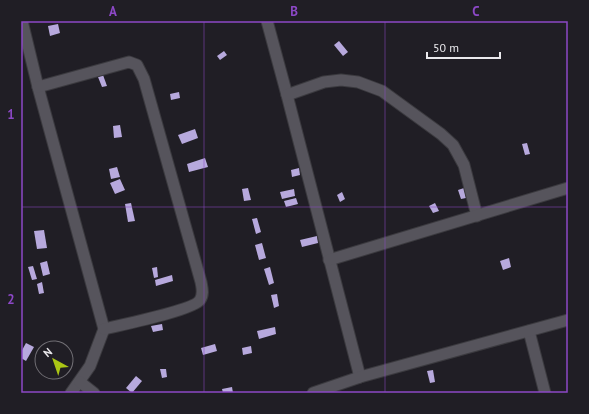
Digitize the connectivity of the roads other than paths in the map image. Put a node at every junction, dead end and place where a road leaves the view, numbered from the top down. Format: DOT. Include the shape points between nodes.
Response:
graph roads {
  1 [pos="22,21"];
  2 [pos="266,21"];
  3 [pos="38,87"];
  4 [pos="287,95"];
  5 [pos="568,188"];
  6 [pos="477,216"];
  7 [pos="329,260"];
  8 [pos="568,320"];
  9 [pos="104,329"];
  10 [pos="529,331"];
  11 [pos="360,377"];
  12 [pos="80,382"];
  13 [pos="71,393"];
  14 [pos="94,393"];
  15 [pos="313,393"];
  16 [pos="545,393"];
  1 -- 3 [label="street"];
  2 -- 4 [label="street"];
  3 -- 9 [label="street"];
  3 -- 9 [label="street" via="129,62 137,65 144,79 201,282 202,294 196,304"];
  4 -- 6 [label="street" via="324,82 341,80 358,82 382,91 452,145 464,165"];
  4 -- 7 [label="street"];
  5 -- 6 [label="street"];
  6 -- 7 [label="street"];
  7 -- 11 [label="street"];
  8 -- 10 [label="street"];
  9 -- 12 [label="street" via="90,366"];
  10 -- 11 [label="street"];
  10 -- 16 [label="street"];
  11 -- 15 [label="street"];
  12 -- 13 [label="street"];
  12 -- 14 [label="street"];
}
